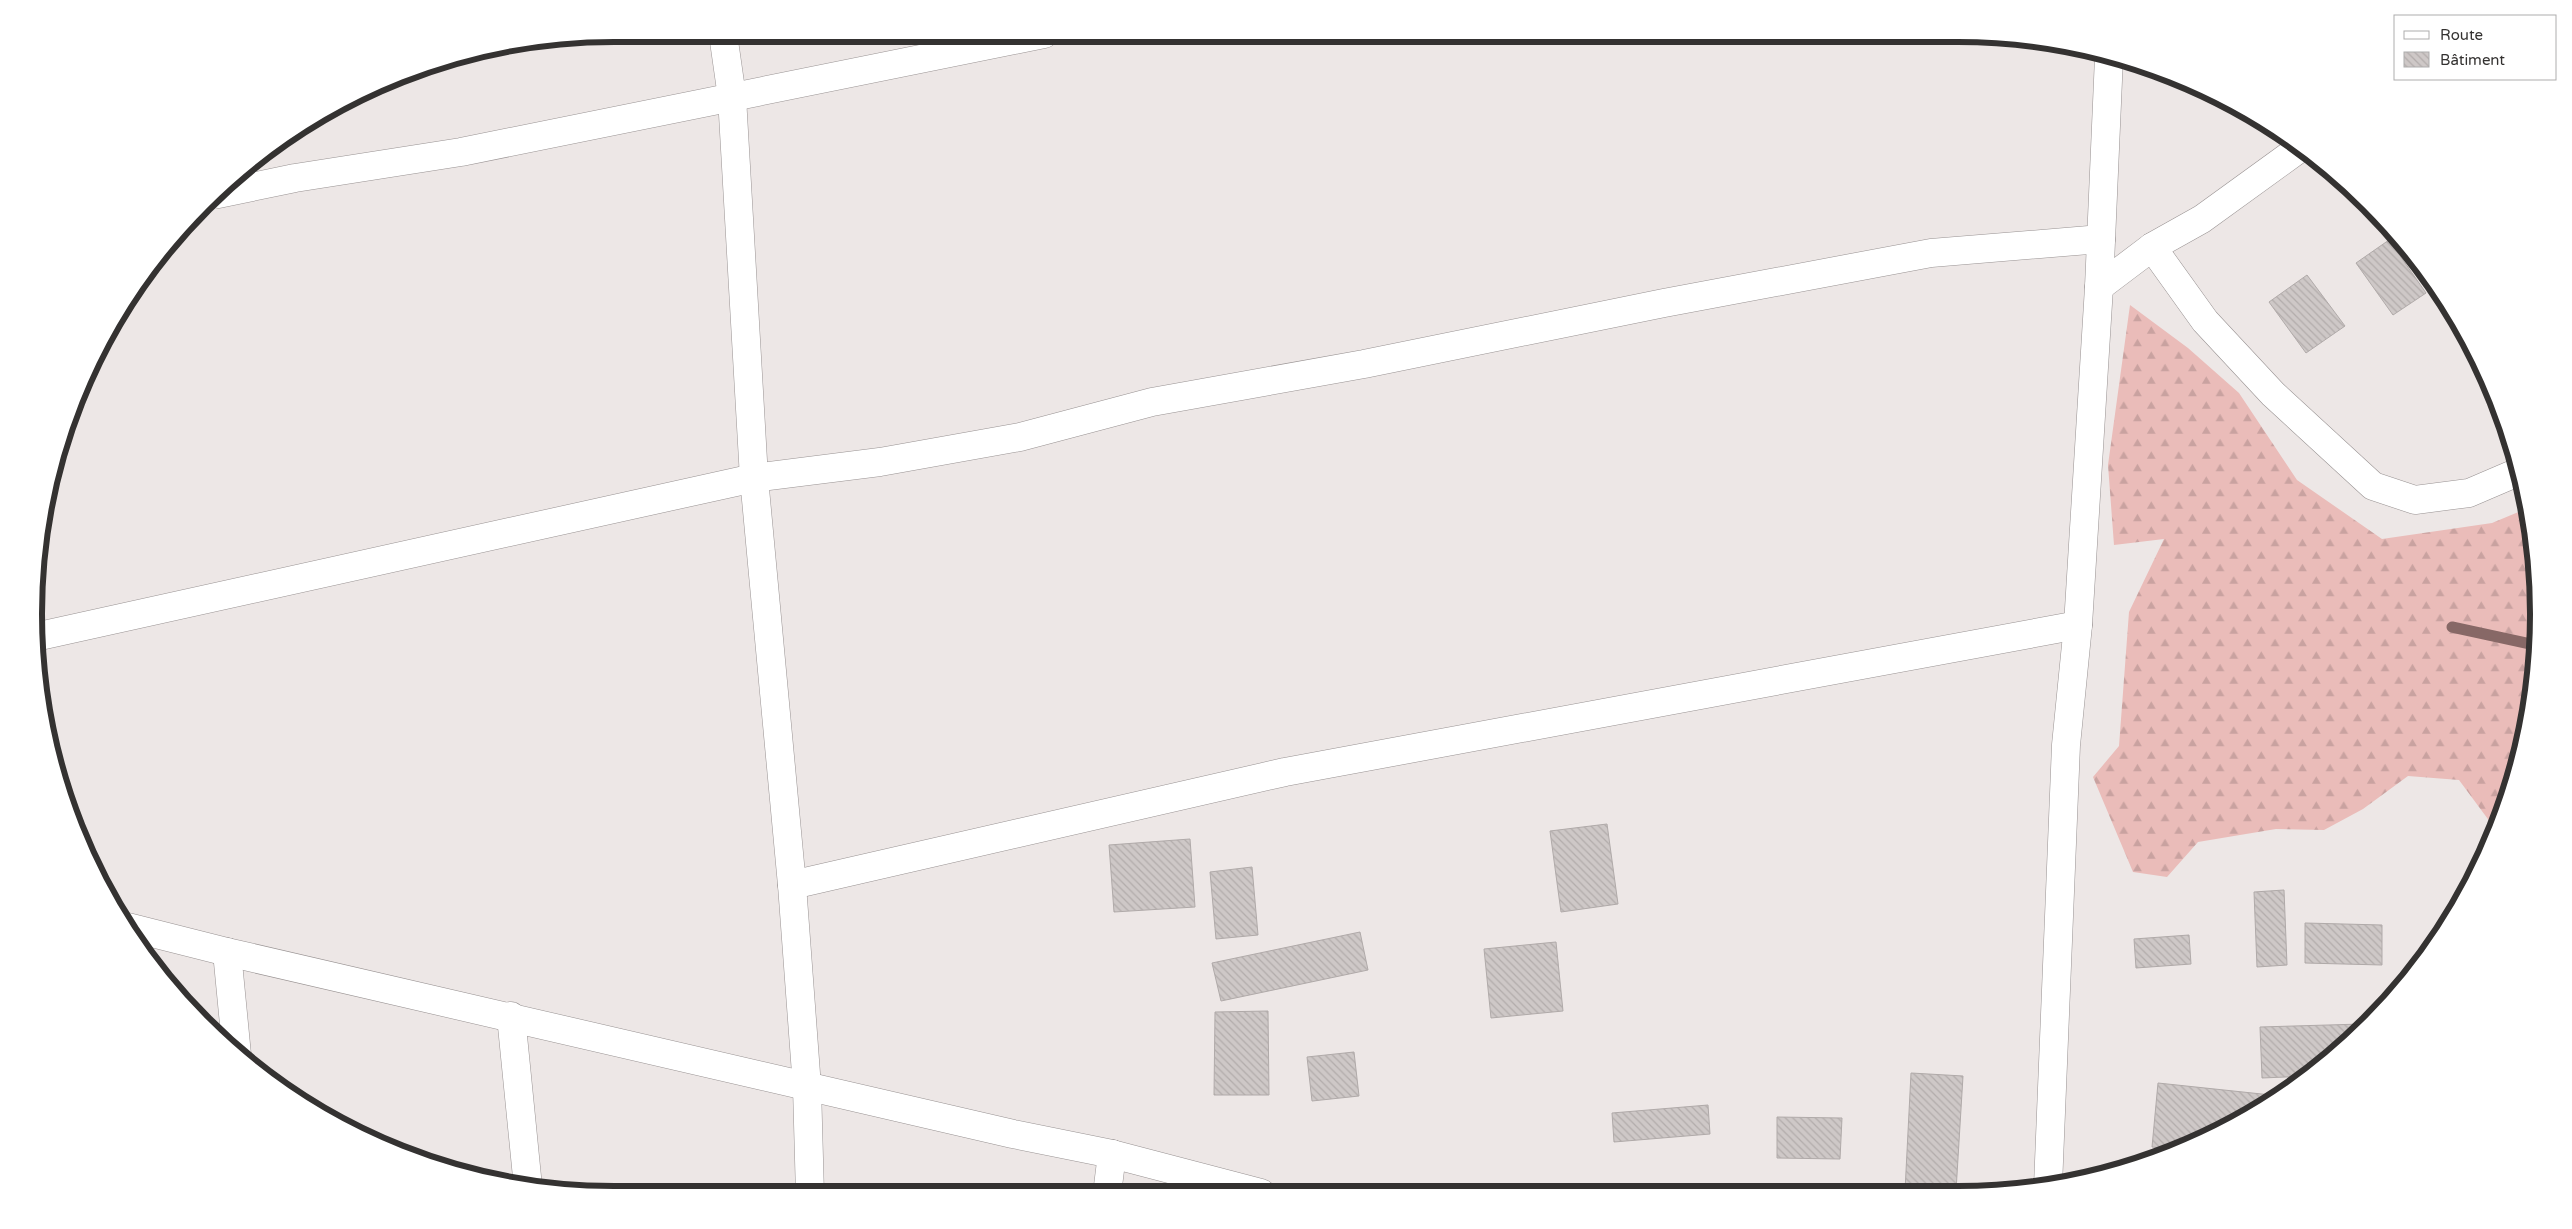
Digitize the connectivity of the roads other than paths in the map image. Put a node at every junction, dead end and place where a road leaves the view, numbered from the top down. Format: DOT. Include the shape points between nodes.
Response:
graph roads {
  1 [pos="724,42"];
  2 [pos="1004,42"];
  3 [pos="2109,63"];
  4 [pos="732,97"];
  5 [pos="2294,152"];
  6 [pos="229,192"];
  7 [pos="2101,239"];
  8 [pos="2152,247"];
  9 [pos="2100,287"];
  10 [pos="2512,475"];
  11 [pos="754,478"];
  12 [pos="2078,625"];
  13 [pos="43,635"];
  14 [pos="792,885"];
  15 [pos="137,929"];
  16 [pos="228,952"];
  17 [pos="511,1016"];
  18 [pos="236,1044"];
  19 [pos="807,1086"];
  20 [pos="1112,1154"];
  21 [pos="2048,1179"];
  22 [pos="527,1180"];
  23 [pos="810,1186"];
  24 [pos="1108,1186"];
  25 [pos="1235,1186"];
  1 -- 4 [label="street"];
  2 -- 4 [label="street"];
  3 -- 7 [label="street"];
  4 -- 6 [label="street" via="461,152"];
  4 -- 11 [label="street"];
  5 -- 8 [label="street" via="2202,220"];
  7 -- 9 [label="street"];
  7 -- 11 [label="street" via="1931,254 1152,402 1020,437 880,462"];
  8 -- 9 [label="street"];
  8 -- 10 [label="street" via="2206,320 2266,386 2373,486 2415,500 2469,493"];
  9 -- 12 [label="street"];
  11 -- 13 [label="street"];
  11 -- 14 [label="street"];
  12 -- 14 [label="street" via="1285,772"];
  12 -- 21 [label="street" via="2066,745"];
  14 -- 19 [label="street"];
  15 -- 16 [label="street"];
  16 -- 17 [label="street"];
  16 -- 18 [label="street"];
  17 -- 19 [label="street"];
  17 -- 22 [label="street"];
  19 -- 20 [label="street"];
  19 -- 23 [label="street"];
  20 -- 24 [label="street"];
  20 -- 25 [label="street"];
}
